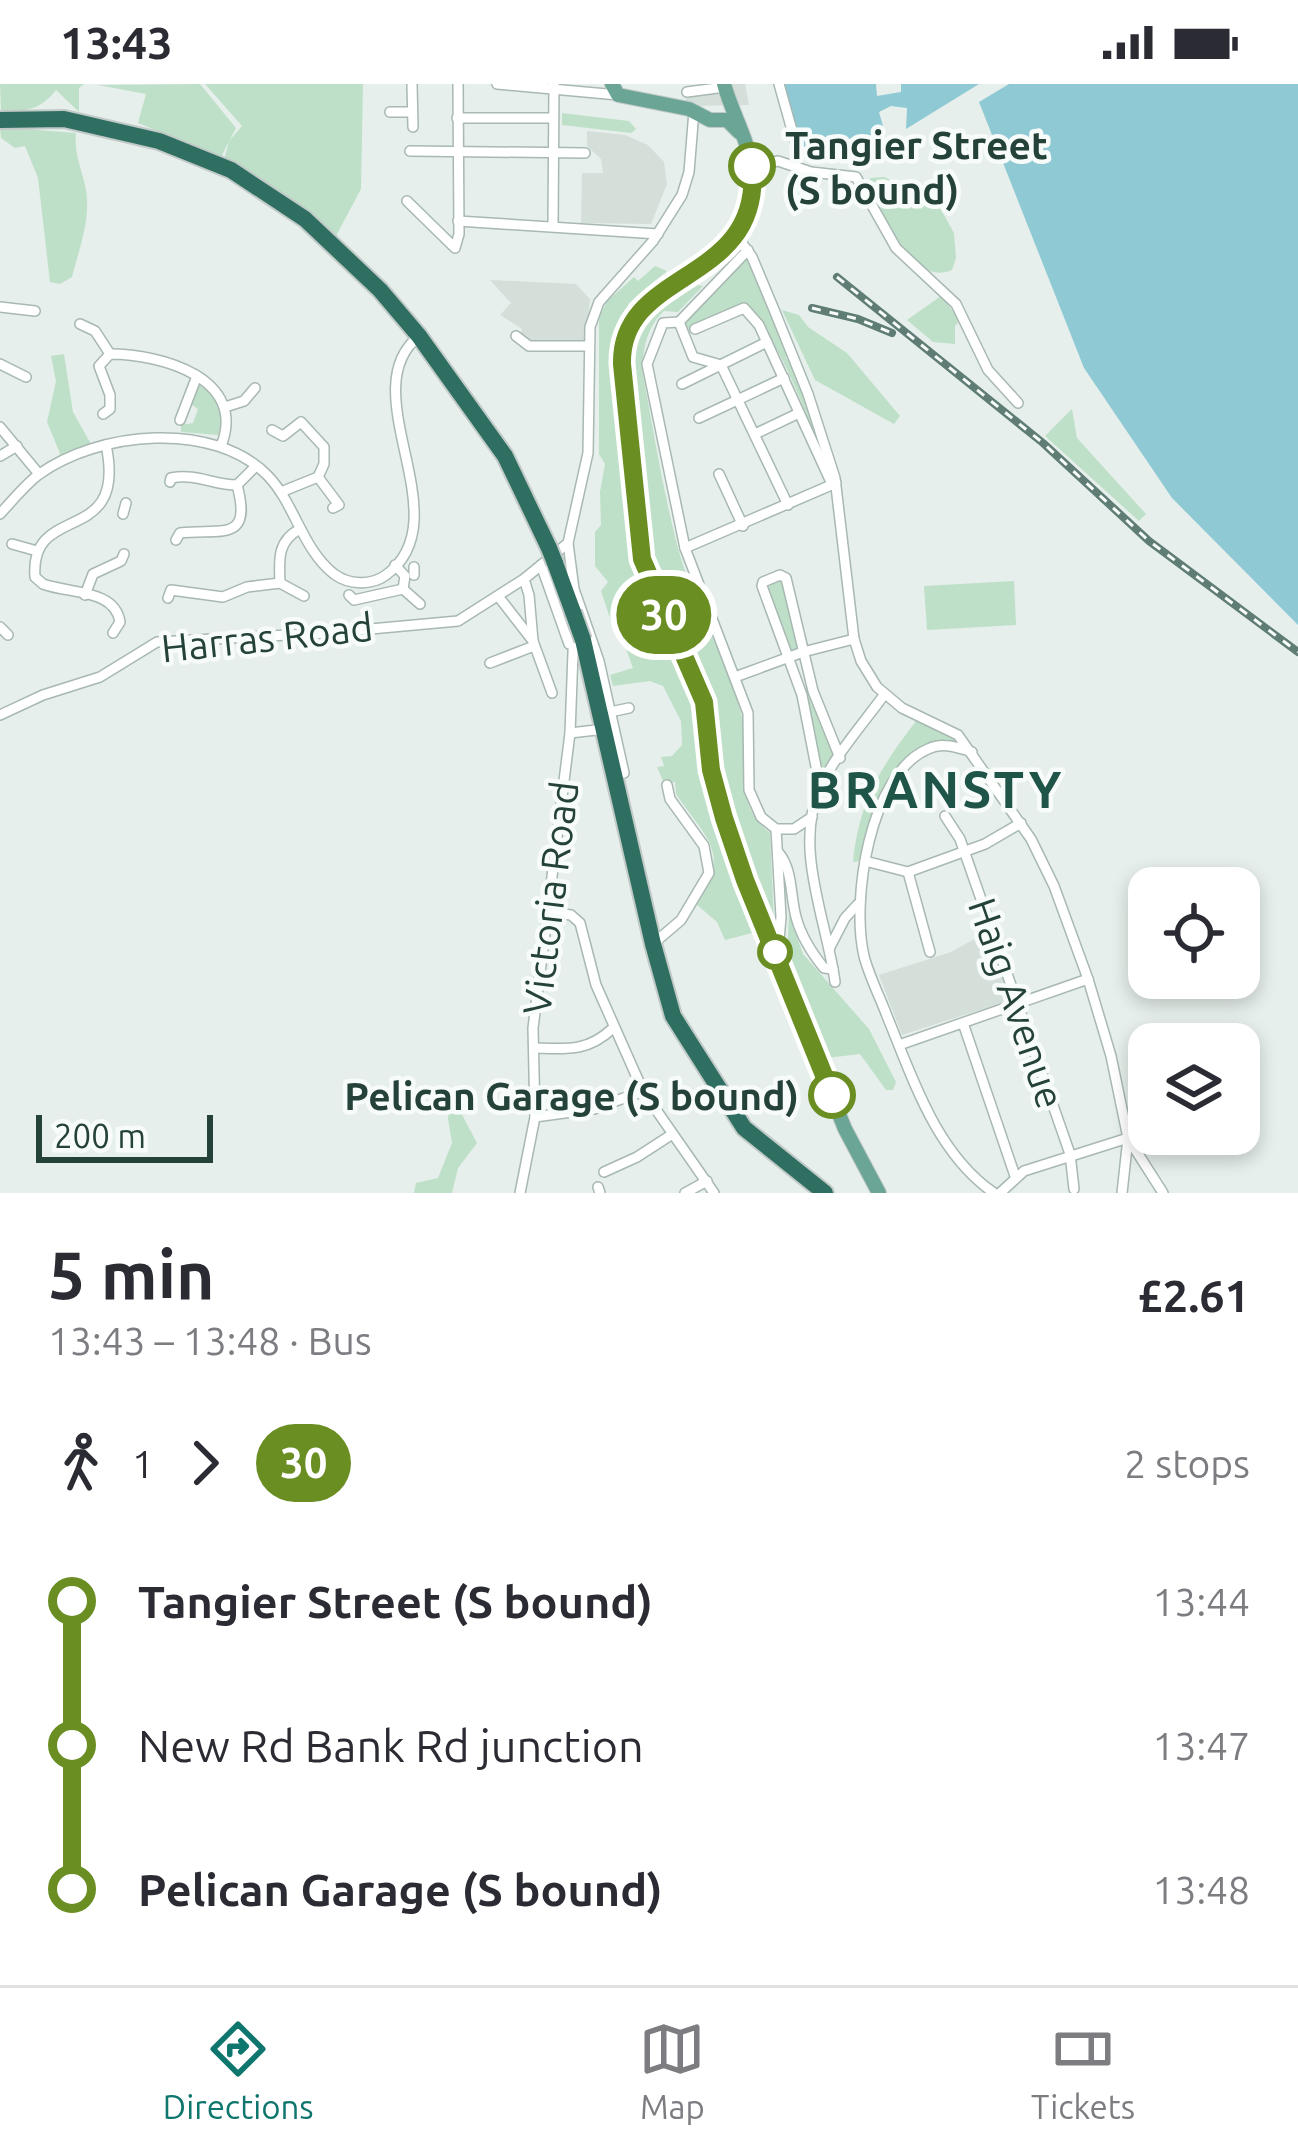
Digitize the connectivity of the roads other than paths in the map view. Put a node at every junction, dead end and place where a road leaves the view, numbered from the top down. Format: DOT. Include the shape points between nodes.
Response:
graph roads {
  1 [pos="412,84"];
  2 [pos="458,84"];
  3 [pos="496,84"];
  4 [pos="778,84"];
  5 [pos="725,85"];
  6 [pos="554,87"];
  7 [pos="615,89"];
  8 [pos="687,92"];
  9 [pos="694,111"];
  10 [pos="390,112"];
  11 [pos="411,112"];
  12 [pos="729,114"];
  13 [pos="457,118"];
  14 [pos="553,118"];
  15 [pos="0,120"];
  16 [pos="412,127"];
  17 [pos="457,151"];
  18 [pos="553,152"];
  19 [pos="414,153"];
  20 [pos="585,153"];
  21 [pos="752,166"];
  22 [pos="795,166"];
  23 [pos="406,201"];
  24 [pos="458,221"];
  25 [pos="553,226"];
  26 [pos="658,234"];
  27 [pos="736,235"];
  28 [pos="748,250"];
  29 [pos="0,307"];
  30 [pos="36,312"];
  31 [pos="83,321"];
  32 [pos="679,322"];
  33 [pos="695,329"];
  34 [pos="419,336"];
  35 [pos="516,336"];
  36 [pos="767,342"];
  37 [pos="589,346"];
  38 [pos="110,354"];
  39 [pos="0,364"];
  40 [pos="721,365"];
  41 [pos="197,376"];
  42 [pos="27,378"];
  43 [pos="784,378"];
  44 [pos="682,384"];
  45 [pos="249,391"];
  46 [pos="738,399"];
  47 [pos="1018,403"];
  48 [pos="225,406"];
  49 [pos="295,408"];
  50 [pos="110,412"];
  51 [pos="800,413"];
  52 [pos="186,416"];
  53 [pos="699,418"];
  54 [pos="301,422"];
  55 [pos="0,428"];
  56 [pos="755,434"];
  57 [pos="280,436"];
  58 [pos="106,445"];
  59 [pos="17,446"];
  60 [pos="221,446"];
  61 [pos="0,456"];
  62 [pos="256,466"];
  63 [pos="39,474"];
  64 [pos="719,474"];
  65 [pos="169,476"];
  66 [pos="318,477"];
  67 [pos="237,484"];
  68 [pos="834,484"];
  69 [pos="818,491"];
  70 [pos="280,492"];
  71 [pos="106,500"];
  72 [pos="788,505"];
  73 [pos="339,506"];
  74 [pos="839,507"];
  75 [pos="124,508"];
  76 [pos="0,514"];
  77 [pos="743,526"];
  78 [pos="300,529"];
  79 [pos="177,533"];
  80 [pos="17,542"];
  81 [pos="568,543"];
  82 [pos="685,548"];
  83 [pos="37,551"];
  84 [pos="548,559"];
  85 [pos="124,560"];
  86 [pos="395,566"];
  87 [pos="411,578"];
  88 [pos="524,579"];
  89 [pos="280,583"];
  90 [pos="169,591"];
  91 [pos="301,592"];
  92 [pos="85,595"];
  93 [pos="499,596"];
  94 [pos="352,600"];
  95 [pos="420,604"];
  96 [pos="575,607"];
  97 [pos="119,628"];
  98 [pos="854,639"];
  99 [pos="533,643"];
  100 [pos="576,644"];
  101 [pos="802,652"];
  102 [pos="790,656"];
  103 [pos="490,663"];
  104 [pos="735,677"];
  105 [pos="553,693"];
  106 [pos="884,695"];
  107 [pos="629,708"];
  108 [pos="0,715"];
  109 [pos="605,717"];
  110 [pos="570,733"];
  111 [pos="972,752"];
  112 [pos="840,758"];
  113 [pos="624,773"];
  114 [pos="668,785"];
  115 [pos="820,787"];
  116 [pos="944,816"];
  117 [pos="812,817"];
  118 [pos="1021,823"];
  119 [pos="776,829"];
  120 [pos="965,851"];
  121 [pos="778,852"];
  122 [pos="865,861"];
  123 [pos="908,872"];
  124 [pos="858,904"];
  125 [pos="548,913"];
  126 [pos="653,944"];
  127 [pos="830,947"];
  128 [pos="930,952"];
  129 [pos="778,958"];
  130 [pos="833,969"];
  131 [pos="1088,980"];
  132 [pos="835,982"];
  133 [pos="1018,1004"];
  134 [pos="963,1023"];
  135 [pos="612,1029"];
  136 [pos="899,1045"];
  137 [pos="534,1048"];
  138 [pos="643,1091"];
  139 [pos="535,1117"];
  140 [pos="671,1135"];
  141 [pos="1128,1138"];
  142 [pos="1070,1154"];
  143 [pos="1139,1155"];
  144 [pos="604,1172"];
  145 [pos="1015,1176"];
  146 [pos="706,1181"];
  147 [pos="1074,1189"];
  148 [pos="520,1193"];
  149 [pos="685,1193"];
  150 [pos="714,1193"];
  151 [pos="824,1193"];
  152 [pos="879,1193"];
  153 [pos="997,1193"];
  154 [pos="1122,1193"];
  155 [pos="1162,1193"];
  1 -- 11 [label="street"];
  2 -- 13 [label="street"];
  3 -- 6 [label="street"];
  4 -- 22 [label="street"];
  5 -- 8 [label="street"];
  5 -- 12 [label="main road"];
  6 -- 7 [label="street"];
  6 -- 14 [label="street"];
  7 -- 9 [label="main road"];
  9 -- 12 [label="main road" via="710,120"];
  9 -- 26 [label="street" via="686,181"];
  10 -- 11 [label="street"];
  11 -- 16 [label="street"];
  12 -- 21 [label="main road"];
  13 -- 14 [label="street"];
  13 -- 17 [label="street"];
  14 -- 18 [label="street"];
  15 -- 34 [label="highway" via="64,119 159,141 231,170 304,219"];
  17 -- 18 [label="street"];
  17 -- 19 [label="street"];
  17 -- 24 [label="street"];
  18 -- 20 [label="street"];
  18 -- 25 [label="street"];
  21 -- 22 [label="street"];
  21 -- 27 [label="main road" via="752,200"];
  22 -- 47 [label="street" via="856,177 896,248 956,303 988,370"];
  23 -- 24 [label="street" via="451,248"];
  24 -- 25 [label="street"];
  25 -- 26 [label="street"];
  26 -- 37 [label="street" via="594,310"];
  27 -- 28 [label="street"];
  27 -- 129 [label="main road" via="634,318 622,364 642,559 704,702 720,802"];
  28 -- 32 [label="street"];
  28 -- 68 [label="street" via="808,394"];
  29 -- 30 [label="street"];
  31 -- 38 [label="street"];
  32 -- 40 [label="street" via="693,357"];
  32 -- 82 [label="street" via="663,323 647,364"];
  33 -- 36 [label="street" via="743,308"];
  34 -- 84 [label="highway" via="505,456"];
  34 -- 86 [label="street" via="400,364 395,397 414,501"];
  35 -- 37 [label="street" via="530,346"];
  36 -- 40 [label="street"];
  36 -- 43 [label="street"];
  37 -- 81 [label="street" via="591,424"];
  38 -- 41 [label="street" via="178,364"];
  38 -- 50 [label="street" via="99,366"];
  39 -- 42 [label="street"];
  40 -- 44 [label="street"];
  40 -- 46 [label="street"];
  41 -- 48 [label="street"];
  41 -- 52 [label="street"];
  43 -- 46 [label="street"];
  43 -- 51 [label="street"];
  45 -- 48 [label="street"];
  46 -- 53 [label="street"];
  46 -- 56 [label="street"];
  48 -- 60 [label="street"];
  49 -- 54 [label="street"];
  51 -- 56 [label="street"];
  51 -- 68 [label="street"];
  54 -- 57 [label="street"];
  54 -- 66 [label="street" via="324,447"];
  55 -- 59 [label="street"];
  56 -- 72 [label="street"];
  58 -- 60 [label="street" via="135,438"];
  58 -- 63 [label="street"];
  58 -- 71 [label="street"];
  59 -- 61 [label="street"];
  59 -- 63 [label="street"];
  60 -- 62 [label="street"];
  62 -- 67 [label="street"];
  62 -- 70 [label="street"];
  63 -- 76 [label="street"];
  64 -- 77 [label="street"];
  65 -- 67 [label="street"];
  66 -- 70 [label="street"];
  66 -- 73 [label="street"];
  67 -- 79 [label="street" via="243,518 235,527"];
  68 -- 69 [label="street"];
  68 -- 74 [label="street"];
  69 -- 72 [label="street"];
  69 -- 74 [label="street"];
  70 -- 78 [label="street"];
  71 -- 75 [label="street"];
  71 -- 83 [label="street"];
  72 -- 77 [label="street"];
  74 -- 98 [label="street"];
  77 -- 82 [label="street"];
  78 -- 86 [label="street" via="349,581 371,582"];
  78 -- 89 [label="street" via="282,544"];
  80 -- 83 [label="street"];
  81 -- 84 [label="street"];
  81 -- 96 [label="street"];
  82 -- 104 [label="street"];
  83 -- 92 [label="street" via="35,577"];
  84 -- 88 [label="street"];
  84 -- 96 [label="highway"];
  84 -- 100 [label="street, Victoria Road"];
  85 -- 92 [label="street" via="93,574"];
  86 -- 87 [label="street"];
  87 -- 94 [label="street"];
  87 -- 95 [label="street"];
  88 -- 93 [label="street"];
  88 -- 99 [label="street"];
  89 -- 90 [label="street" via="223,597"];
  89 -- 91 [label="street"];
  92 -- 97 [label="street" via="118,609"];
  93 -- 99 [label="street"];
  93 -- 108 [label="street, Harras Road" via="452,622 157,642 100,677"];
  96 -- 100 [label="highway, bridge"];
  96 -- 109 [label="street" via="599,661"];
  98 -- 101 [label="street"];
  98 -- 106 [label="street"];
  99 -- 103 [label="street"];
  99 -- 105 [label="street"];
  100 -- 109 [label="highway"];
  100 -- 110 [label="street, Victoria Road"];
  101 -- 102 [label="street"];
  101 -- 102 [label="street" via="780,575 762,586"];
  101 -- 112 [label="street"];
  102 -- 104 [label="street"];
  102 -- 115 [label="street"];
  104 -- 119 [label="street" via="748,713 749,790"];
  106 -- 111 [label="street" via="949,729"];
  106 -- 112 [label="street"];
  107 -- 109 [label="street"];
  109 -- 110 [label="street"];
  109 -- 113 [label="street"];
  109 -- 126 [label="highway"];
  110 -- 125 [label="street, Victoria Road"];
  111 -- 118 [label="street"];
  111 -- 122 [label="street" via="933,747 904,767 884,799"];
  112 -- 115 [label="street"];
  114 -- 126 [label="street" via="704,846 709,874 681,920"];
  115 -- 117 [label="street"];
  116 -- 120 [label="street, Haig Avenue"];
  117 -- 119 [label="street"];
  117 -- 127 [label="street" via="809,843"];
  118 -- 120 [label="street"];
  118 -- 131 [label="street"];
  119 -- 121 [label="street"];
  120 -- 123 [label="street"];
  120 -- 133 [label="street, Haig Avenue"];
  121 -- 129 [label="street"];
  121 -- 130 [label="street" via="809,949"];
  122 -- 123 [label="street"];
  122 -- 124 [label="street"];
  123 -- 128 [label="street"];
  124 -- 127 [label="street"];
  124 -- 136 [label="street" via="864,957"];
  125 -- 135 [label="street" via="580,923"];
  125 -- 137 [label="street, Victoria Road"];
  126 -- 151 [label="highway" via="673,1016 744,1128"];
  127 -- 130 [label="street"];
  129 -- 152 [label="main road"];
  130 -- 132 [label="street"];
  131 -- 133 [label="street"];
  131 -- 141 [label="street"];
  133 -- 134 [label="street"];
  133 -- 142 [label="street, Haig Avenue"];
  134 -- 136 [label="street"];
  134 -- 145 [label="street"];
  135 -- 137 [label="street" via="580,1050"];
  135 -- 138 [label="street"];
  136 -- 153 [label="street" via="943,1139 967,1172"];
  137 -- 139 [label="street, Victoria Road"];
  138 -- 139 [label="street" via="594,1109"];
  138 -- 140 [label="street"];
  139 -- 148 [label="street, Victoria Road"];
  140 -- 144 [label="street"];
  140 -- 146 [label="street"];
  141 -- 142 [label="street"];
  141 -- 154 [label="street"];
  142 -- 145 [label="street"];
  142 -- 147 [label="street, Haig Avenue"];
  143 -- 155 [label="street"];
  145 -- 153 [label="street"];
  146 -- 149 [label="street"];
  146 -- 150 [label="street"];
}
